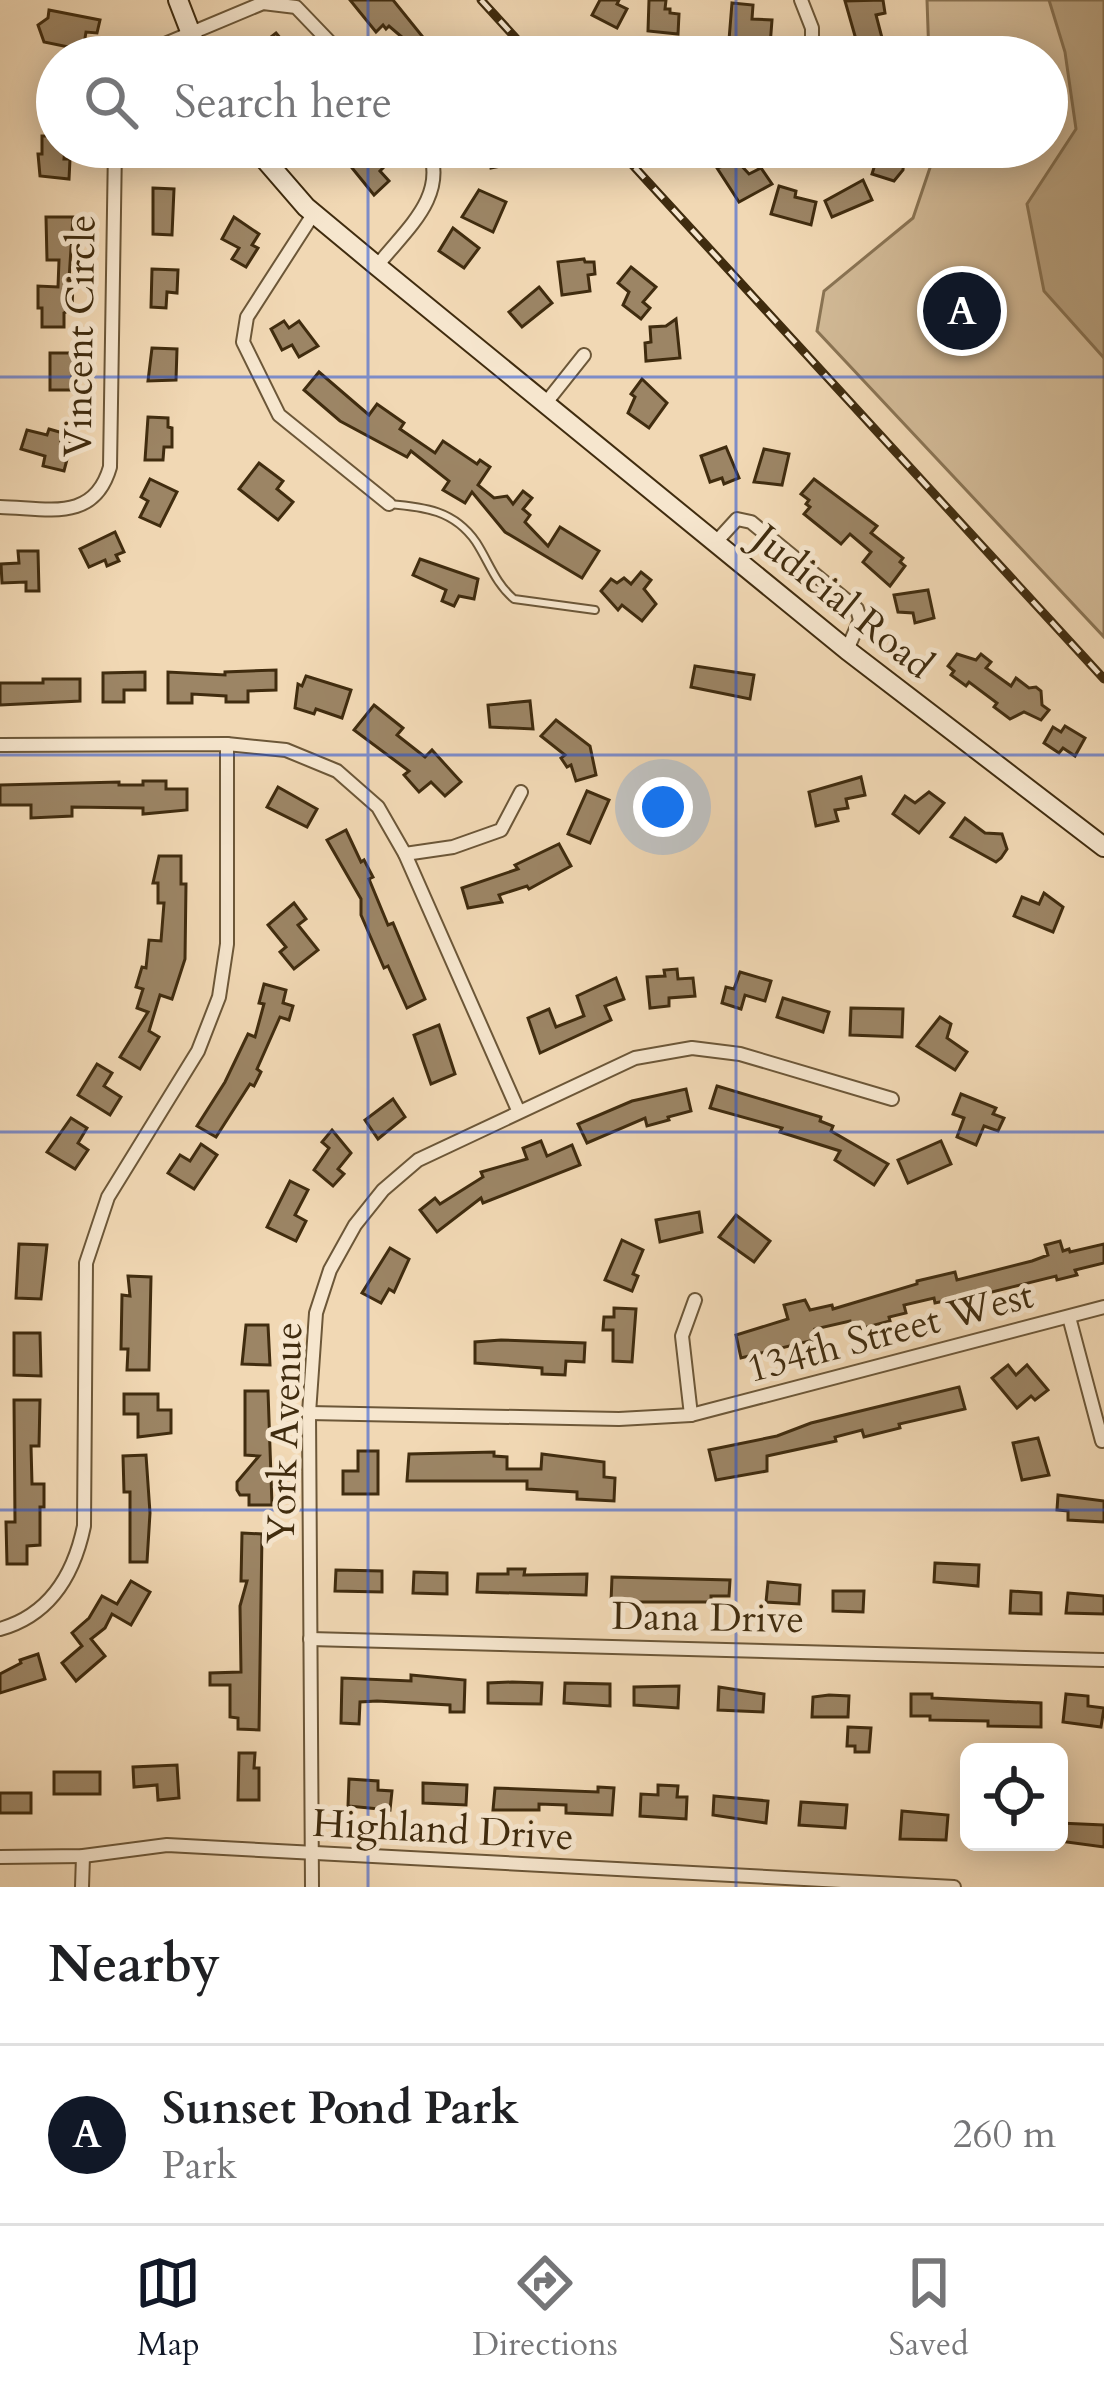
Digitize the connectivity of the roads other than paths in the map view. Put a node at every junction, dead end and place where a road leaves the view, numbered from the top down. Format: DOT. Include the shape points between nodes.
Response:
graph roads {
  1 [pos="178,0"];
  2 [pos="801,0"];
  3 [pos="189,32"];
  4 [pos="180,36"];
  5 [pos="191,36"];
  6 [pos="324,36"];
  7 [pos="812,36"];
  8 [pos="115,168"];
  9 [pos="273,168"];
  10 [pos="436,168"];
  11 [pos="314,213"];
  12 [pos="377,266"];
  13 [pos="584,356"];
  14 [pos="545,404"];
  15 [pos="389,504"];
  16 [pos="0,507"];
  17 [pos="716,542"];
  18 [pos="595,610"];
  19 [pos="848,650"];
  20 [pos="227,744"];
  21 [pos="0,745"];
  22 [pos="521,792"];
  23 [pos="1104,847"];
  24 [pos="405,854"];
  25 [pos="892,1100"];
  26 [pos="518,1110"];
  27 [pos="695,1300"];
  28 [pos="1104,1307"];
  29 [pos="1069,1317"];
  30 [pos="309,1413"];
  31 [pos="692,1414"];
  32 [pos="1102,1442"];
  33 [pos="4,1629"];
  34 [pos="310,1639"];
  35 [pos="1104,1660"];
  36 [pos="312,1852"];
  37 [pos="83,1856"];
  38 [pos="0,1857"];
  39 [pos="82,1887"];
  40 [pos="312,1887"];
  41 [pos="954,1887"];
  1 -- 3 [label="street"];
  2 -- 7 [label="street"];
  3 -- 4 [label="street"];
  3 -- 5 [label="street"];
  3 -- 6 [label="street" via="262,3 296,7"];
  8 -- 16 [label="street, Vincent Circle" via="110,467 103,490 72,508"];
  9 -- 11 [label="street, Judicial Road"];
  10 -- 12 [label="street" via="434,193"];
  11 -- 12 [label="street, Judicial Road"];
  11 -- 15 [label="street" via="247,317 243,342 280,415"];
  12 -- 14 [label="street, Judicial Road"];
  13 -- 14 [label="street"];
  14 -- 17 [label="street, Judicial Road"];
  15 -- 18 [label="lane" via="432,508 455,520 514,599"];
  17 -- 19 [label="street, Judicial Road"];
  17 -- 19 [label="street" via="737,519 752,522 857,609"];
  19 -- 23 [label="street, Judicial Road"];
  20 -- 21 [label="street"];
  20 -- 24 [label="street" via="286,750 337,771 378,807"];
  20 -- 33 [label="street" via="227,944 219,998 198,1051 109,1197 86,1263 84,1526 76,1563 49,1603"];
  22 -- 24 [label="street" via="501,830"];
  24 -- 26 [label="street"];
  25 -- 26 [label="street, York Avenue" via="740,1054 692,1048 635,1058"];
  26 -- 30 [label="street, York Avenue" via="418,1160 355,1226 316,1313"];
  27 -- 31 [label="street, 134th Street West" via="682,1336"];
  28 -- 29 [label="street, 134th Street West"];
  29 -- 31 [label="street, 134th Street West"];
  29 -- 32 [label="street"];
  30 -- 31 [label="street, 134th Street West"];
  30 -- 34 [label="street, York Avenue"];
  34 -- 35 [label="street, Dana Drive"];
  34 -- 36 [label="street, York Avenue"];
  36 -- 37 [label="street, Highland Drive" via="167,1845"];
  36 -- 40 [label="street, York Avenue"];
  36 -- 41 [label="street, Highland Drive"];
  37 -- 38 [label="street, Highland Drive"];
  37 -- 39 [label="street"];
}
